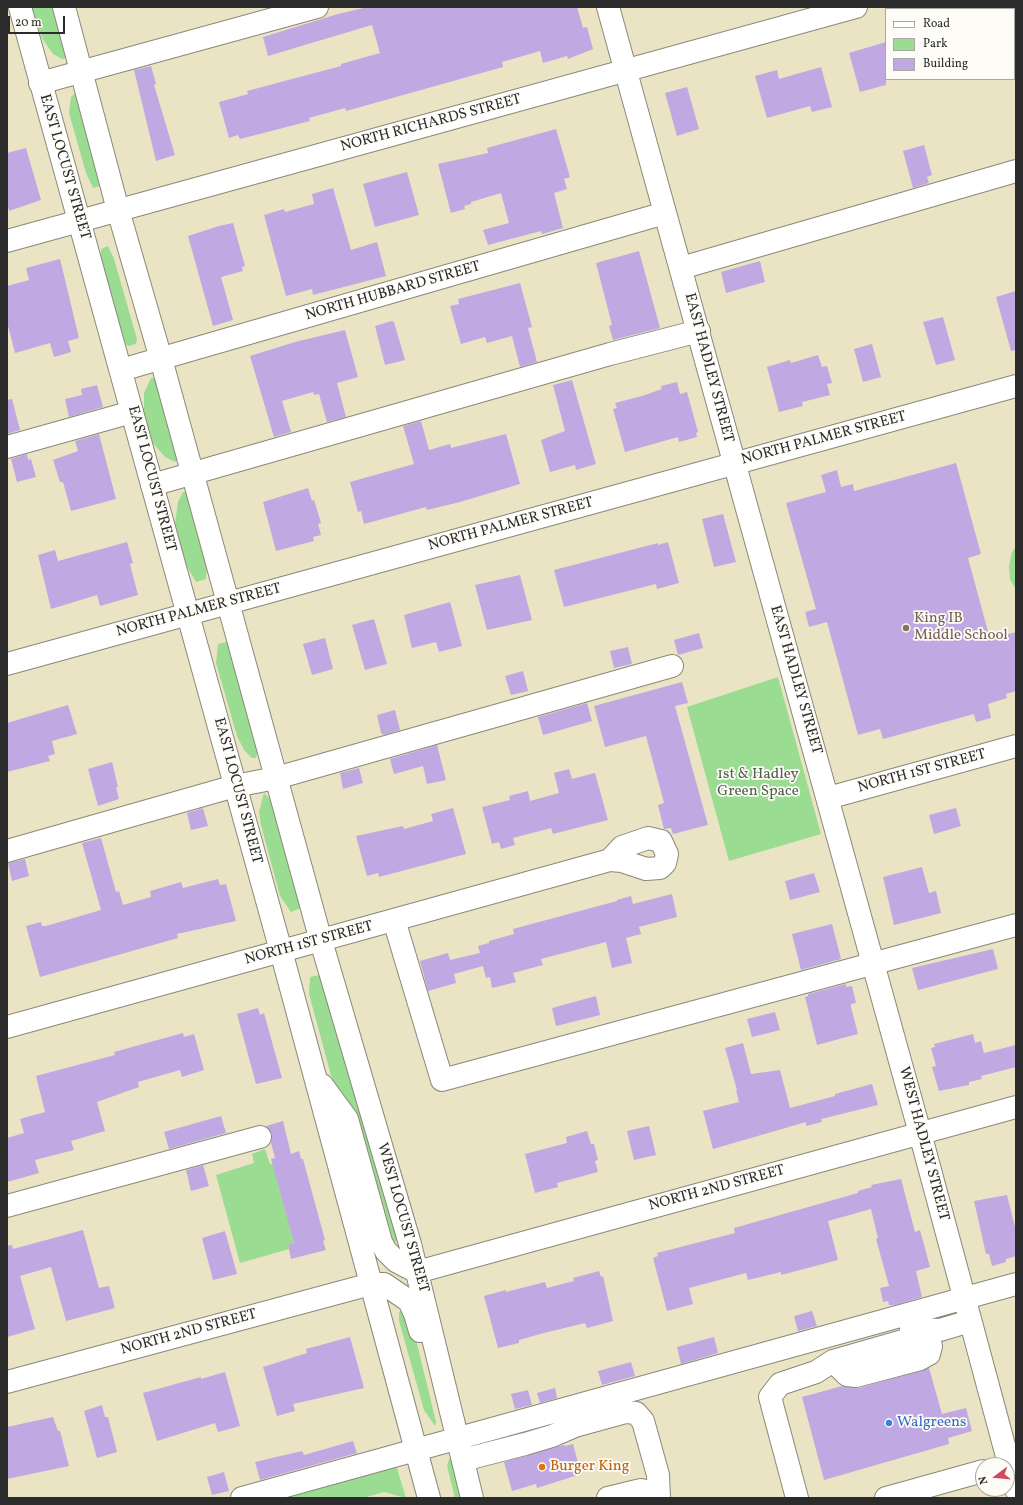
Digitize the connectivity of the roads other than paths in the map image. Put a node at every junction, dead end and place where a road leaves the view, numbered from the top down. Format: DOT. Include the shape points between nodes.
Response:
graph roads {
  1 [pos="20,7"];
  2 [pos="64,7"];
  3 [pos="317,7"];
  4 [pos="608,7"];
  5 [pos="856,7"];
  6 [pos="627,71"];
  7 [pos="80,72"];
  8 [pos="40,83"];
  9 [pos="1016,171"];
  10 [pos="118,210"];
  11 [pos="665,213"];
  12 [pos="79,220"];
  13 [pos="7,241"];
  14 [pos="681,268"];
  15 [pos="699,331"];
  16 [pos="161,359"];
  17 [pos="121,370"];
  18 [pos="1016,386"];
  19 [pos="132,412"];
  20 [pos="7,447"];
  21 [pos="734,464"];
  22 [pos="193,474"];
  23 [pos="152,485"];
  24 [pos="228,603"];
  25 [pos="188,614"];
  26 [pos="7,664"];
  27 [pos="672,666"];
  28 [pos="1016,746"];
  29 [pos="276,778"];
  30 [pos="235,786"];
  31 [pos="828,798"];
  32 [pos="7,851"];
  33 [pos="610,860"];
  34 [pos="394,920"];
  35 [pos="1016,925"];
  36 [pos="321,941"];
  37 [pos="281,951"];
  38 [pos="873,964"];
  39 [pos="7,1027"];
  40 [pos="314,1074"];
  41 [pos="1016,1106"];
  42 [pos="920,1133"];
  43 [pos="260,1137"];
  44 [pos="7,1206"];
  45 [pos="417,1272"];
  46 [pos="371,1284"];
  47 [pos="1016,1284"];
  48 [pos="965,1298"];
  49 [pos="970,1321"];
  50 [pos="934,1335"];
  51 [pos="833,1361"];
  52 [pos="7,1382"];
  53 [pos="457,1438"];
  54 [pos="416,1449"];
  55 [pos="1008,1457"];
  56 [pos="463,1460"];
  57 [pos="975,1473"];
  58 [pos="242,1498"];
  59 [pos="429,1498"];
  60 [pos="472,1498"];
  61 [pos="608,1498"];
  62 [pos="655,1498"];
  63 [pos="659,1498"];
  64 [pos="797,1498"];
  65 [pos="886,1498"];
  1 -- 8 [label="street, EAST LOCUST STREET"];
  2 -- 7 [label="street"];
  3 -- 7 [label="street"];
  4 -- 6 [label="street, EAST HADLEY STREET"];
  5 -- 6 [label="street, NORTH RICHARDS STREET"];
  6 -- 10 [label="street, NORTH RICHARDS STREET"];
  6 -- 11 [label="street, EAST HADLEY STREET"];
  7 -- 8 [label="street"];
  7 -- 10 [label="street"];
  8 -- 12 [label="street, EAST LOCUST STREET"];
  9 -- 14 [label="street"];
  10 -- 12 [label="street, NORTH RICHARDS STREET"];
  10 -- 16 [label="street"];
  11 -- 14 [label="street, EAST HADLEY STREET"];
  11 -- 16 [label="street, NORTH HUBBARD STREET"];
  12 -- 13 [label="street, NORTH RICHARDS STREET"];
  12 -- 17 [label="street, EAST LOCUST STREET"];
  14 -- 15 [label="street, EAST HADLEY STREET"];
  15 -- 21 [label="street, EAST HADLEY STREET"];
  15 -- 22 [label="street" via="610,354"];
  16 -- 17 [label="street, NORTH HUBBARD STREET"];
  16 -- 22 [label="street"];
  17 -- 19 [label="street, EAST LOCUST STREET"];
  18 -- 21 [label="street, NORTH PALMER STREET"];
  19 -- 20 [label="street"];
  19 -- 23 [label="street, EAST LOCUST STREET"];
  21 -- 24 [label="street, NORTH PALMER STREET"];
  21 -- 31 [label="street, EAST HADLEY STREET"];
  22 -- 23 [label="street"];
  22 -- 24 [label="street"];
  23 -- 25 [label="street, EAST LOCUST STREET"];
  24 -- 25 [label="street, NORTH PALMER STREET"];
  24 -- 29 [label="street"];
  25 -- 26 [label="street, NORTH PALMER STREET"];
  25 -- 30 [label="street, EAST LOCUST STREET"];
  27 -- 29 [label="street"];
  28 -- 31 [label="street, NORTH 1ST STREET"];
  29 -- 30 [label="street"];
  29 -- 36 [label="street"];
  30 -- 32 [label="street"];
  30 -- 37 [label="street, EAST LOCUST STREET"];
  31 -- 38 [label="street, WEST HADLEY STREET"];
  33 -- 34 [label="street, NORTH 1ST STREET"];
  34 -- 36 [label="street, NORTH 1ST STREET"];
  34 -- 38 [label="street" via="442,1080"];
  35 -- 38 [label="street"];
  36 -- 37 [label="street, NORTH 1ST STREET"];
  36 -- 45 [label="street, WEST LOCUST STREET"];
  37 -- 39 [label="street, NORTH 1ST STREET"];
  37 -- 40 [label="street"];
  38 -- 42 [label="street, WEST HADLEY STREET"];
  40 -- 45 [label="street" via="347,1119 381,1242 396,1260"];
  40 -- 46 [label="street"];
  41 -- 42 [label="street, NORTH 2ND STREET"];
  42 -- 45 [label="street, NORTH 2ND STREET"];
  42 -- 48 [label="street, WEST HADLEY STREET"];
  43 -- 44 [label="street"];
  45 -- 53 [label="street, WEST LOCUST STREET"];
  46 -- 52 [label="street, NORTH 2ND STREET"];
  46 -- 53 [label="street" via="384,1284 409,1301 415,1314 442,1422"];
  46 -- 54 [label="street"];
  47 -- 48 [label="street"];
  48 -- 49 [label="street, WEST HADLEY STREET"];
  48 -- 53 [label="street"];
  49 -- 50 [label="street"];
  49 -- 55 [label="street, WEST HADLEY STREET"];
  50 -- 51 [label="street" via="917,1329 847,1347 837,1351"];
  50 -- 51 [label="street" via="929,1354 920,1359 856,1376 847,1374"];
  51 -- 64 [label="street" via="816,1372 780,1384 770,1396"];
  53 -- 54 [label="street"];
  53 -- 56 [label="street, WEST LOCUST STREET"];
  54 -- 58 [label="street"];
  54 -- 59 [label="street"];
  56 -- 60 [label="street, WEST LOCUST STREET"];
  56 -- 63 [label="street" via="525,1444 575,1426 626,1412 636,1413 643,1421 658,1475"];
  57 -- 65 [label="street"];
  61 -- 62 [label="street" via="641,1490 652,1492"];
}
